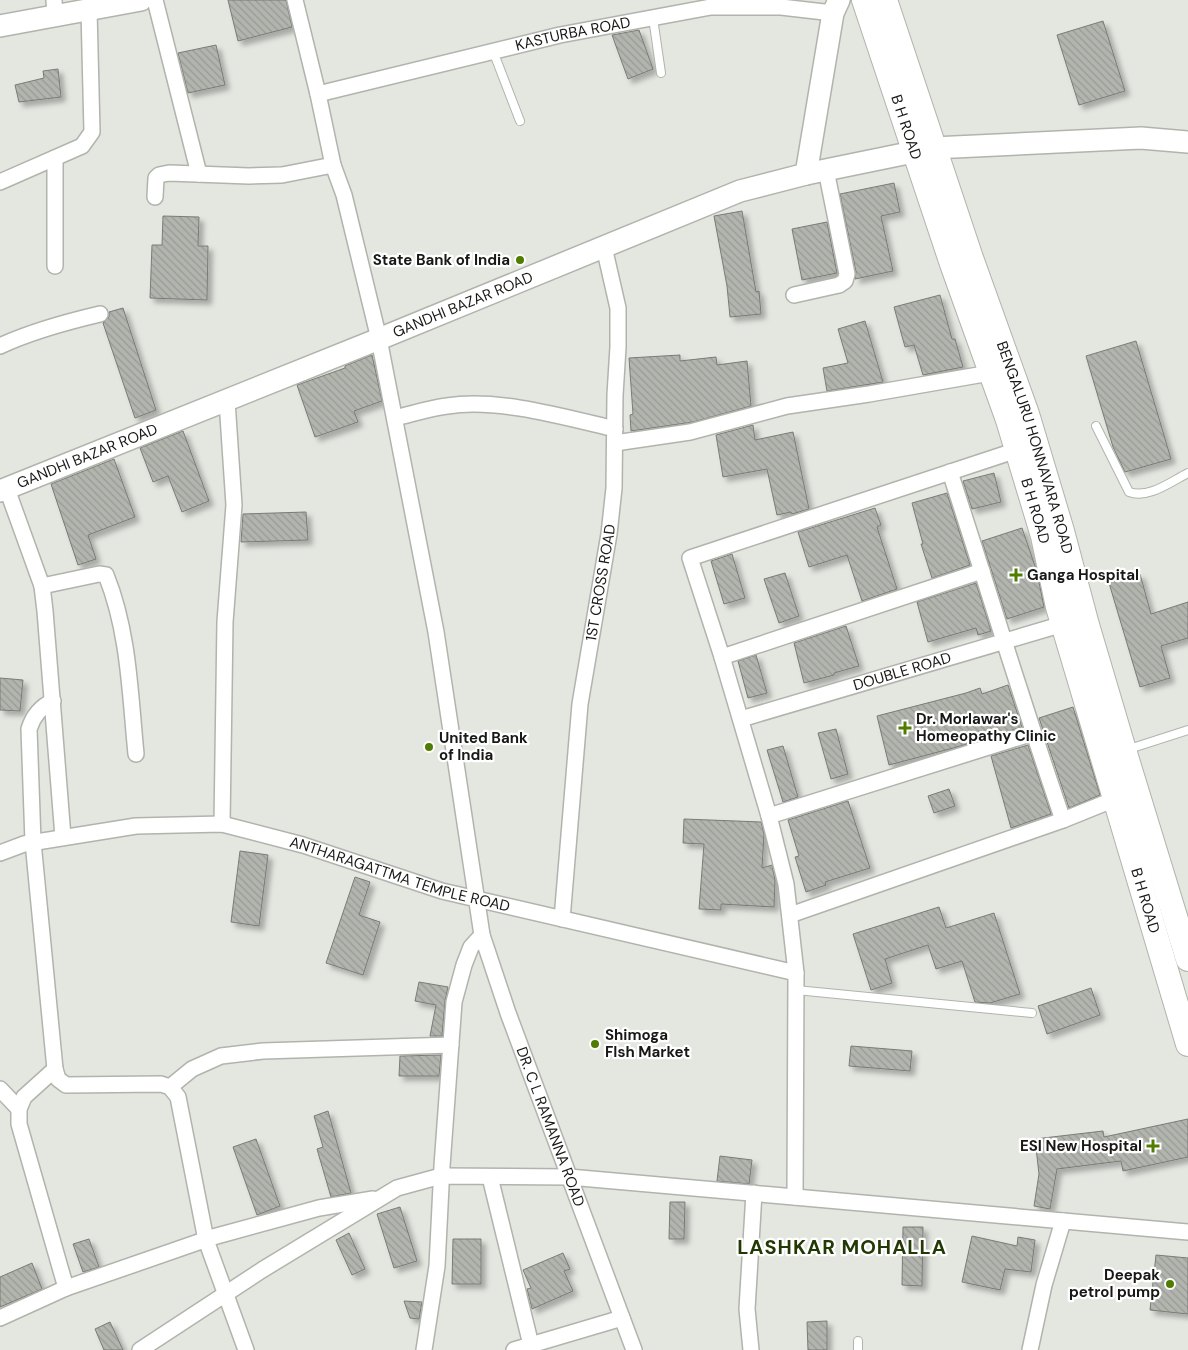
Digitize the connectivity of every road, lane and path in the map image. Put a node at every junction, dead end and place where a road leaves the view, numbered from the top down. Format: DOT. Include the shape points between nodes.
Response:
graph roads {
  1 [pos="141,0"];
  2 [pos="155,0"];
  3 [pos="294,0"];
  4 [pos="864,0"];
  5 [pos="885,0"];
  6 [pos="836,7"];
  7 [pos="55,8"];
  8 [pos="89,10"];
  9 [pos="653,18"];
  10 [pos="0,26"];
  11 [pos="493,51"];
  12 [pos="661,73"];
  13 [pos="318,94"];
  14 [pos="520,121"];
  15 [pos="1188,142"];
  16 [pos="924,150"];
  17 [pos="55,158"];
  18 [pos="334,165"];
  19 [pos="816,172"];
  20 [pos="198,174"];
  21 [pos="0,182"];
  22 [pos="155,197"];
  23 [pos="604,247"];
  24 [pos="55,266"];
  25 [pos="794,295"];
  26 [pos="100,314"];
  27 [pos="379,340"];
  28 [pos="0,346"];
  29 [pos="990,373"];
  30 [pos="227,401"];
  31 [pos="395,418"];
  32 [pos="1096,426"];
  33 [pos="615,436"];
  34 [pos="1017,450"];
  35 [pos="950,472"];
  36 [pos="1188,473"];
  37 [pos="3,490"];
  38 [pos="982,571"];
  39 [pos="42,586"];
  40 [pos="1063,624"];
  41 [pos="1005,641"];
  42 [pos="722,657"];
  43 [pos="53,701"];
  44 [pos="741,719"];
  45 [pos="1188,730"];
  46 [pos="1033,733"];
  47 [pos="1124,750"];
  48 [pos="136,754"];
  49 [pos="1115,799"];
  50 [pos="769,816"];
  51 [pos="1063,820"];
  52 [pos="222,824"];
  53 [pos="63,837"];
  54 [pos="33,842"];
  55 [pos="0,853"];
  56 [pos="476,900"];
  57 [pos="790,915"];
  58 [pos="562,919"];
  59 [pos="482,935"];
  60 [pos="1188,959"];
  61 [pos="796,973"];
  62 [pos="796,990"];
  63 [pos="1032,1013"];
  64 [pos="1186,1033"];
  65 [pos="451,1045"];
  66 [pos="55,1069"];
  67 [pos="170,1087"];
  68 [pos="0,1089"];
  69 [pos="19,1109"];
  70 [pos="441,1176"];
  71 [pos="490,1177"];
  72 [pos="569,1177"];
  73 [pos="754,1193"];
  74 [pos="382,1197"];
  75 [pos="795,1197"];
  76 [pos="1063,1221"];
  77 [pos="1188,1232"];
  78 [pos="206,1240"];
  79 [pos="66,1288"];
  80 [pos="225,1294"];
  81 [pos="0,1318"];
  82 [pos="622,1318"];
  83 [pos="858,1341"];
  84 [pos="531,1345"];
  85 [pos="140,1350"];
  86 [pos="246,1350"];
  87 [pos="424,1350"];
  88 [pos="514,1350"];
  89 [pos="634,1350"];
  90 [pos="751,1350"];
  91 [pos="858,1350"];
  92 [pos="1030,1350"];
  1 -- 8 [label="main road"];
  2 -- 20 [label="street"];
  3 -- 13 [label="street, DR. C L RAMANNA ROAD"];
  4 -- 16 [label="main road, B H ROAD"];
  5 -- 16 [label="main road, BENGALURU HONNAVARA ROAD"];
  6 -- 9 [label="street, KASTURBA ROAD" via="711,7"];
  6 -- 19 [label="main road"];
  7 -- 8 [label="main road"];
  7 -- 10 [label="main road"];
  8 -- 17 [label="street" via="92,132 82,146"];
  9 -- 11 [label="street, KASTURBA ROAD"];
  9 -- 12 [label="lane"];
  11 -- 13 [label="street, KASTURBA ROAD"];
  11 -- 14 [label="lane"];
  13 -- 18 [label="street, DR. C L RAMANNA ROAD"];
  15 -- 16 [label="main road, GANDHI BAZAR ROAD" via="1141,138"];
  16 -- 19 [label="main road, GANDHI BAZAR ROAD"];
  16 -- 29 [label="main road, B H ROAD"];
  16 -- 47 [label="main road, BENGALURU HONNAVARA ROAD" via="1027,414"];
  17 -- 21 [label="street"];
  17 -- 24 [label="street"];
  18 -- 20 [label="street" via="282,175"];
  18 -- 27 [label="street, DR. C L RAMANNA ROAD"];
  19 -- 23 [label="main road, GANDHI BAZAR ROAD" via="740,192"];
  19 -- 25 [label="street" via="847,274 839,285"];
  20 -- 22 [label="street" via="159,175"];
  23 -- 27 [label="main road, GANDHI BAZAR ROAD"];
  23 -- 33 [label="street, 1ST CROSS ROAD" via="618,308"];
  26 -- 28 [label="street" via="62,322"];
  27 -- 30 [label="main road, GANDHI BAZAR ROAD"];
  27 -- 31 [label="street, DR. C L RAMANNA ROAD"];
  29 -- 33 [label="street" via="787,406 690,432"];
  29 -- 34 [label="main road, B H ROAD"];
  30 -- 37 [label="main road, GANDHI BAZAR ROAD"];
  30 -- 52 [label="street" via="234,505 225,622"];
  31 -- 33 [label="street" via="448,406 491,405 548,414"];
  31 -- 56 [label="street, DR. C L RAMANNA ROAD" via="436,632"];
  32 -- 36 [label="lane" via="1129,492 1147,493"];
  33 -- 58 [label="street, 1ST CROSS ROAD" via="614,488 608,534 580,704"];
  34 -- 35 [label="street"];
  34 -- 40 [label="main road, B H ROAD" via="1043,536"];
  35 -- 38 [label="street"];
  35 -- 42 [label="street" via="690,558"];
  37 -- 39 [label="street"];
  38 -- 41 [label="street"];
  38 -- 42 [label="street"];
  39 -- 43 [label="street"];
  39 -- 48 [label="street" via="106,575 127,652"];
  40 -- 41 [label="street, DOUBLE ROAD"];
  40 -- 49 [label="main road, B H ROAD"];
  41 -- 44 [label="street, DOUBLE ROAD"];
  41 -- 46 [label="street"];
  42 -- 44 [label="street"];
  43 -- 53 [label="street"];
  43 -- 54 [label="street" via="38,711 28,729"];
  44 -- 50 [label="street"];
  45 -- 47 [label="lane"];
  46 -- 50 [label="street"];
  46 -- 51 [label="street"];
  47 -- 60 [label="main road, BENGALURU HONNAVARA ROAD"];
  49 -- 51 [label="street"];
  49 -- 64 [label="main road, B H ROAD"];
  50 -- 57 [label="street" via="786,884"];
  51 -- 57 [label="street"];
  52 -- 53 [label="street, ANTHARAGATTMA TEMPLE ROAD" via="136,826"];
  52 -- 56 [label="street, ANTHARAGATTMA TEMPLE ROAD" via="303,845"];
  53 -- 54 [label="street, ANTHARAGATTMA TEMPLE ROAD"];
  54 -- 55 [label="street, ANTHARAGATTMA TEMPLE ROAD"];
  54 -- 66 [label="street"];
  56 -- 58 [label="street, ANTHARAGATTMA TEMPLE ROAD"];
  56 -- 59 [label="street, DR. C L RAMANNA ROAD"];
  57 -- 61 [label="street"];
  58 -- 61 [label="street, ANTHARAGATTMA TEMPLE ROAD"];
  59 -- 65 [label="street" via="471,947 464,964 454,1002"];
  59 -- 72 [label="street, DR. C L RAMANNA ROAD"];
  61 -- 62 [label="street"];
  62 -- 63 [label="lane"];
  62 -- 75 [label="street"];
  65 -- 67 [label="street" via="263,1051 221,1056 192,1069"];
  65 -- 70 [label="street"];
  66 -- 67 [label="street" via="58,1079 66,1084 161,1084"];
  66 -- 69 [label="street" via="24,1097"];
  67 -- 78 [label="street" via="178,1097"];
  68 -- 69 [label="street"];
  69 -- 79 [label="street" via="20,1124"];
  70 -- 71 [label="street"];
  70 -- 74 [label="street" via="396,1188"];
  70 -- 87 [label="street" via="437,1266"];
  71 -- 72 [label="street"];
  71 -- 84 [label="street"];
  72 -- 73 [label="street"];
  72 -- 82 [label="street, DR. C L RAMANNA ROAD"];
  73 -- 75 [label="street"];
  73 -- 90 [label="street" via="747,1309"];
  74 -- 78 [label="street" via="319,1208"];
  74 -- 80 [label="street"];
  75 -- 76 [label="street"];
  76 -- 77 [label="street"];
  76 -- 92 [label="street" via="1044,1285"];
  78 -- 79 [label="street"];
  78 -- 80 [label="street"];
  79 -- 81 [label="street"];
  80 -- 85 [label="street"];
  80 -- 86 [label="street"];
  82 -- 84 [label="street"];
  82 -- 89 [label="street, DR. C L RAMANNA ROAD"];
  83 -- 91 [label="lane"];
  84 -- 88 [label="street"];
}
